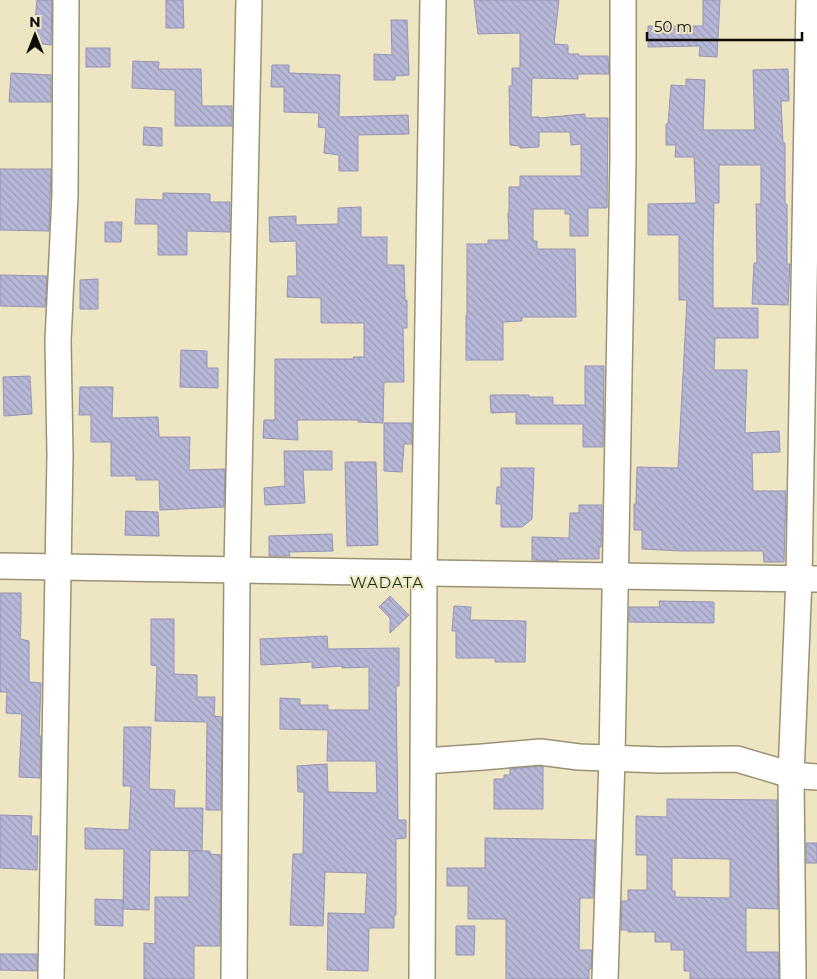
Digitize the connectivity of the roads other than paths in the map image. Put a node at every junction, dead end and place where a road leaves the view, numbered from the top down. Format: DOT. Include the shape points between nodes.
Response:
graph roads {
  1 [pos="66,0"];
  2 [pos="249,0"];
  3 [pos="433,0"];
  4 [pos="622,0"];
  5 [pos="809,0"];
  6 [pos="0,566"];
  7 [pos="58,566"];
  8 [pos="236,570"];
  9 [pos="424,573"];
  10 [pos="615,576"];
  11 [pos="808,578"];
  12 [pos="612,758"];
  13 [pos="424,761"];
  14 [pos="791,775"];
  15 [pos="817,777"];
  16 [pos="51,979"];
  17 [pos="234,979"];
  18 [pos="422,979"];
  19 [pos="605,979"];
  20 [pos="793,979"];
  1 -- 7 [label="street" via="65,195 58,341"];
  2 -- 8 [label="street"];
  3 -- 9 [label="street"];
  4 -- 10 [label="street"];
  5 -- 11 [label="street"];
  6 -- 7 [label="street"];
  7 -- 8 [label="street"];
  7 -- 16 [label="street"];
  8 -- 9 [label="street"];
  8 -- 17 [label="street"];
  9 -- 10 [label="street"];
  9 -- 13 [label="street"];
  10 -- 11 [label="street"];
  10 -- 12 [label="street"];
  11 -- 14 [label="street"];
  12 -- 13 [label="street" via="540,752"];
  12 -- 14 [label="street" via="737,759"];
  12 -- 19 [label="street"];
  13 -- 18 [label="street"];
  14 -- 15 [label="street"];
  14 -- 20 [label="street"];
}
